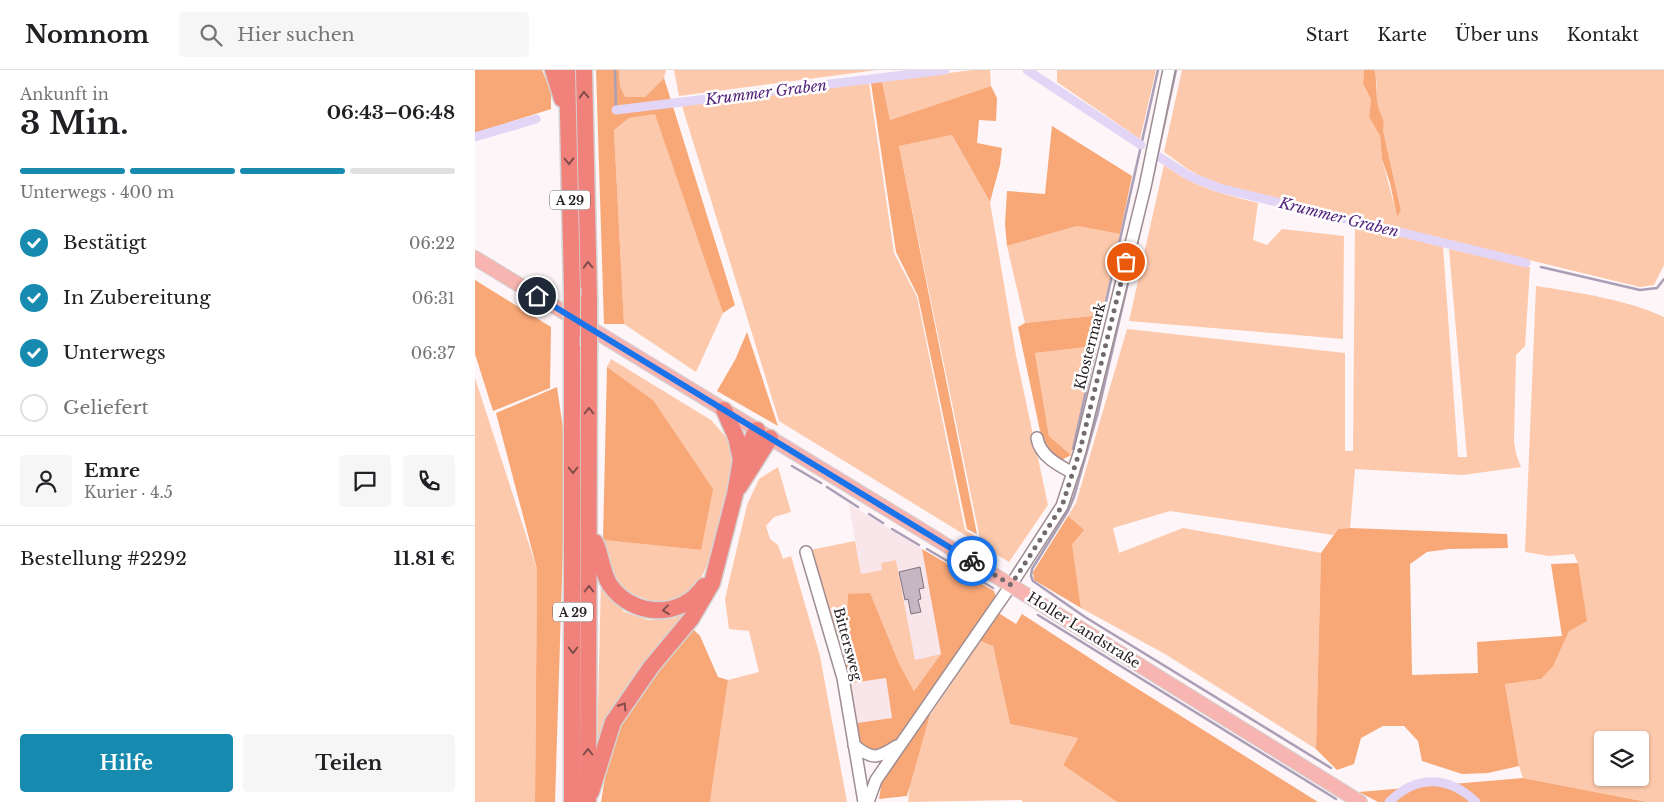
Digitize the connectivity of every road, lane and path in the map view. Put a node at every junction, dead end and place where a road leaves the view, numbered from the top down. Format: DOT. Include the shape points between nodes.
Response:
graph roads {
  1 [pos="553,70"];
  2 [pos="567,70"];
  3 [pos="584,70"];
  4 [pos="1169,70"];
  5 [pos="569,113"];
  6 [pos="475,258"];
  7 [pos="724,410"];
  8 [pos="764,434"];
  9 [pos="1037,438"];
  10 [pos="741,460"];
  11 [pos="1073,473"];
  12 [pos="735,494"];
  13 [pos="589,529"];
  14 [pos="806,552"];
  15 [pos="716,570"];
  16 [pos="1011,585"];
  17 [pos="902,743"];
  18 [pos="854,745"];
  19 [pos="582,802"];
  20 [pos="866,802"];
  21 [pos="1360,802"];
  1 -- 5 [label="highway"];
  2 -- 5 [label="highway, A 29"];
  13 -- 3 [label="highway, A 29, one-way, bridge" via="589,299"];
  4 -- 11 [label="street, Klostermark" via="1145,187"];
  5 -- 19 [label="highway, A 29, one-way, bridge"];
  6 -- 7 [label="main road, Holler Landstraße"];
  7 -- 8 [label="main road, Holler Landstraße"];
  7 -- 10 [label="highway" via="736,437"];
  8 -- 10 [label="highway"];
  8 -- 12 [label="highway"];
  8 -- 16 [label="main road, Holler Landstraße"];
  9 -- 11 [label="street" via="1038,447 1056,464"];
  10 -- 12 [label="highway"];
  11 -- 16 [label="street, Klostermark" via="1062,506"];
  12 -- 15 [label="highway"];
  15 -- 13 [label="highway, one-way" via="685,604 663,611 640,608 620,597 609,583"];
  19 -- 13 [label="highway, A 29, one-way"];
  14 -- 18 [label="street, Bittersweg" via="843,678"];
  19 -- 15 [label="highway, one-way" via="599,772 613,722 651,666 691,619"];
  16 -- 17 [label="street, Bittersweg"];
  16 -- 21 [label="main road, Holler Landstraße"];
  17 -- 18 [label="street, Bittersweg" via="880,757 866,755"];
  17 -- 20 [label="street, Bittersweg" via="876,780"];
  18 -- 20 [label="street, Bittersweg"];
}
